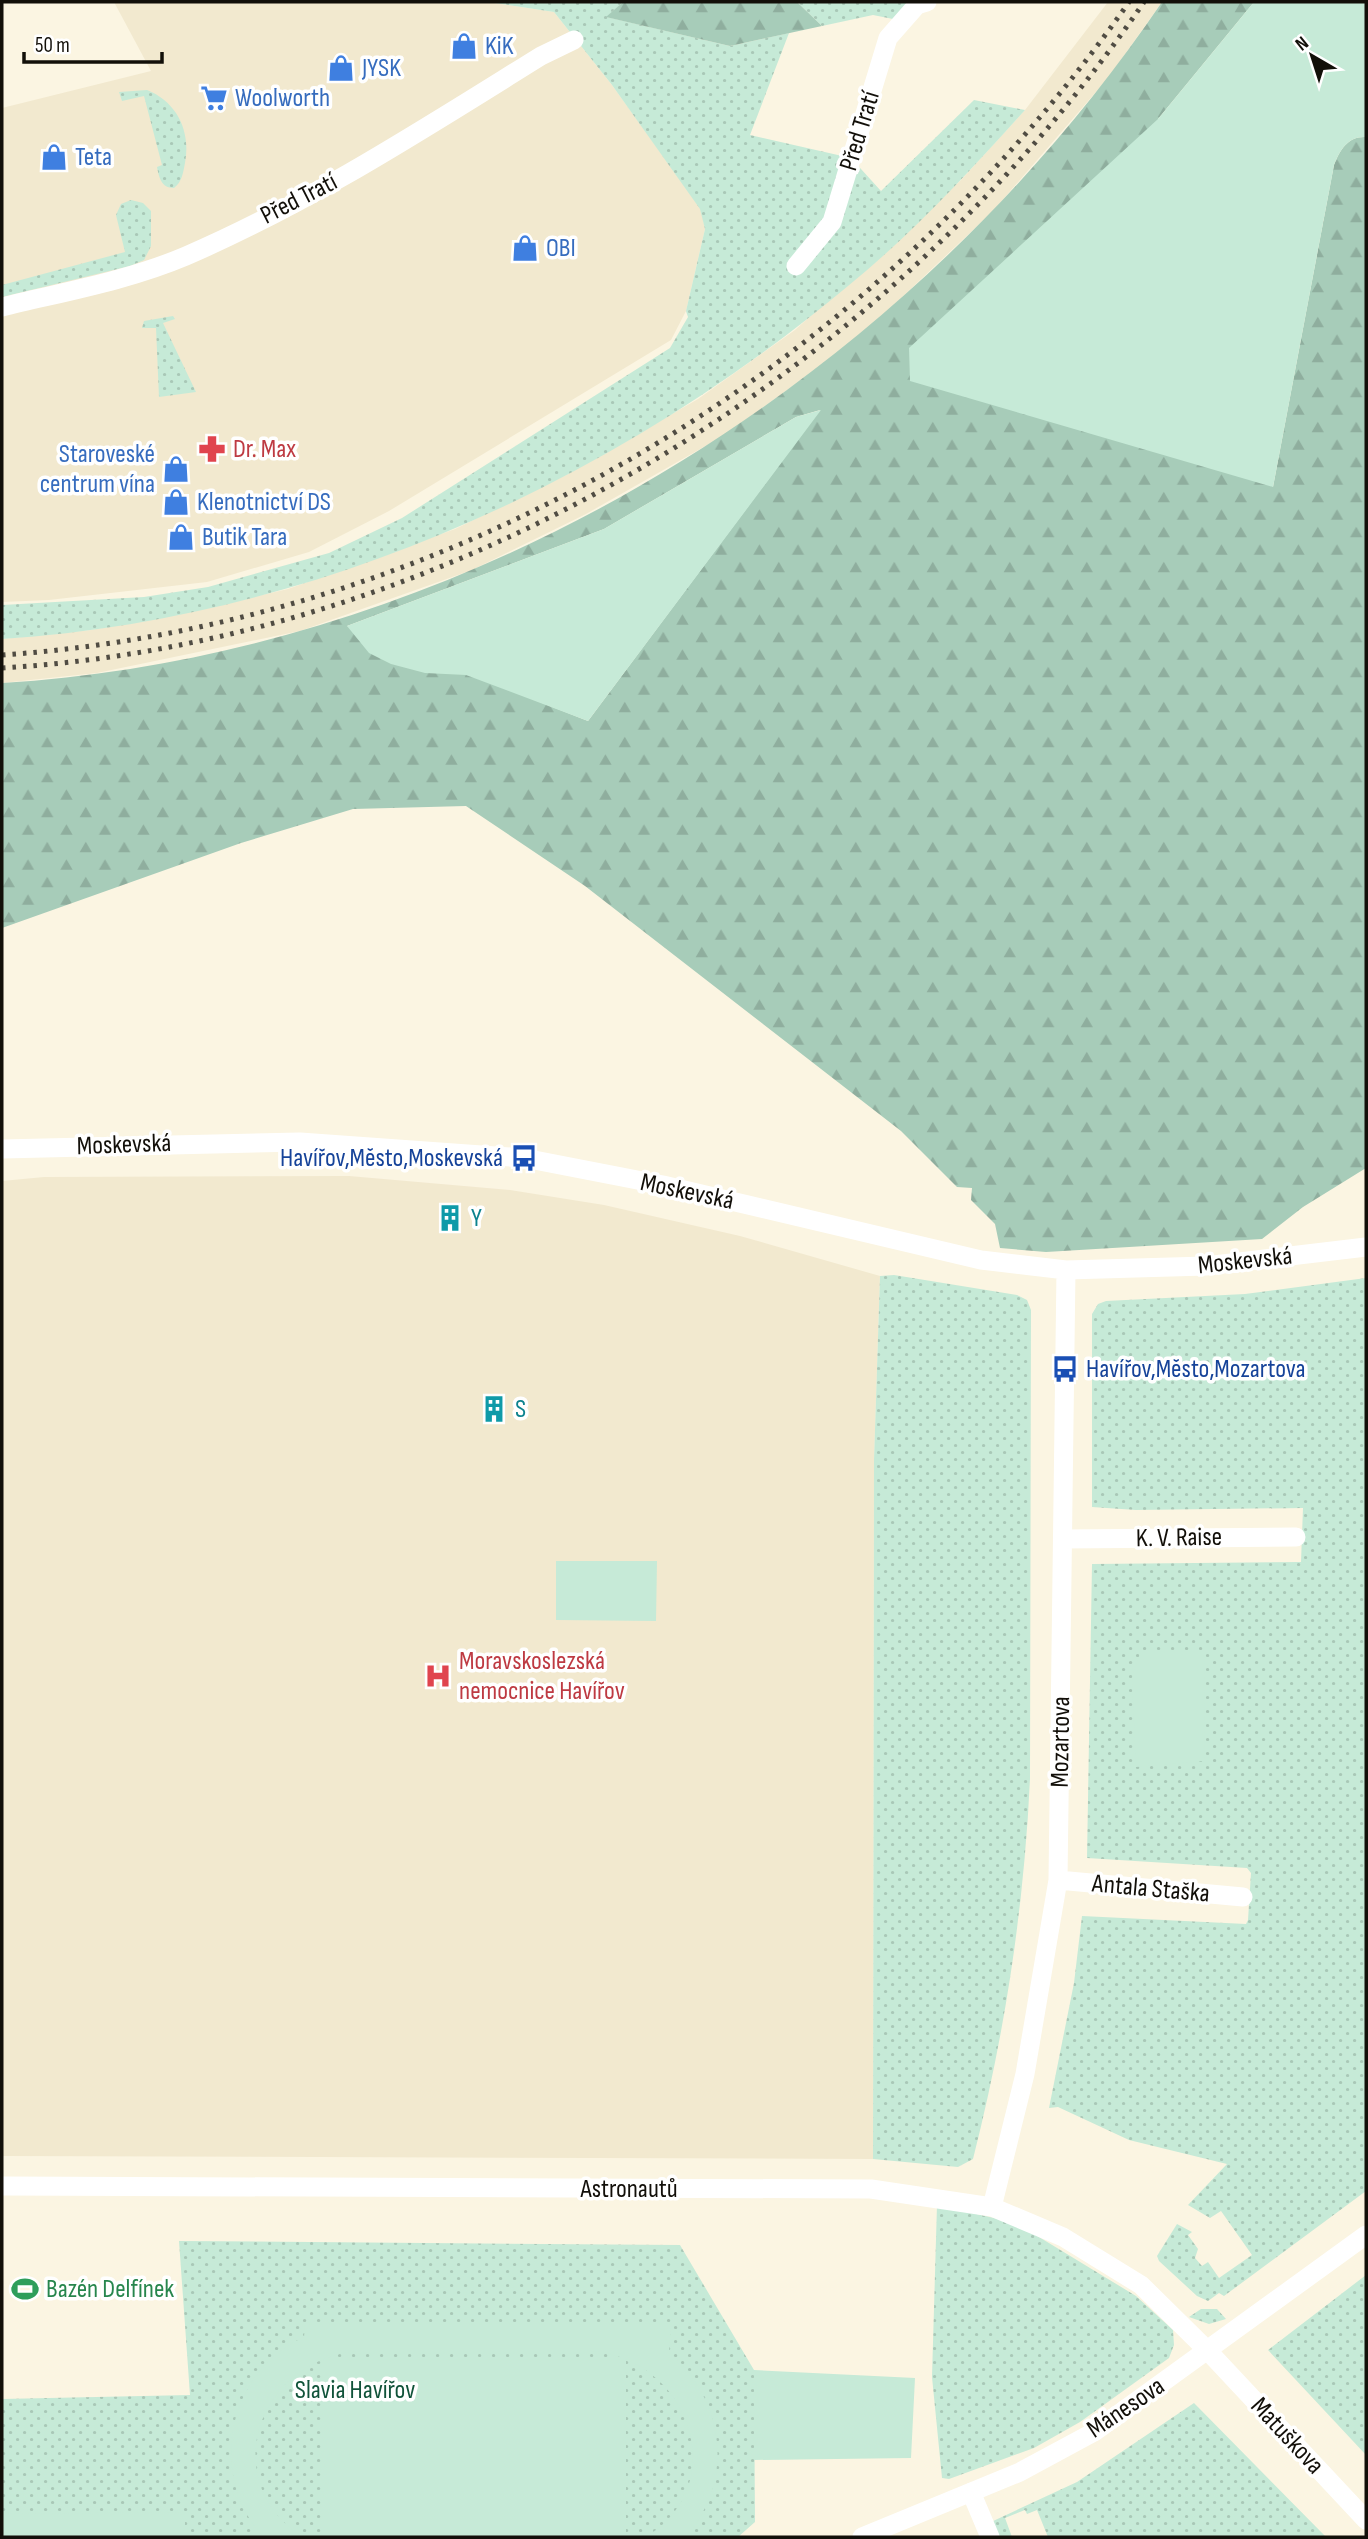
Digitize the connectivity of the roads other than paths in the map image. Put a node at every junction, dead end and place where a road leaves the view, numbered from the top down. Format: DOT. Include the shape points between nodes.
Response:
graph roads {
  1 [pos="927,2"];
  2 [pos="574,40"];
  3 [pos="796,266"];
  4 [pos="2,307"];
  5 [pos="2,1149"];
  6 [pos="1366,1247"];
  7 [pos="1066,1270"];
  8 [pos="1296,1537"];
  9 [pos="1063,1539"];
  10 [pos="1058,1880"];
  11 [pos="1243,1897"];
  12 [pos="2,2186"];
  13 [pos="992,2207"];
  14 [pos="1366,2235"];
  15 [pos="1208,2351"];
  16 [pos="971,2492"];
  17 [pos="1366,2520"];
  18 [pos="862,2537"];
  19 [pos="990,2537"];
  1 -- 3 [label="street, Před Tratí" via="917,5 888,38 832,222"];
  2 -- 4 [label="street, Před Tratí" via="335,182 186,256 135,274"];
  5 -- 7 [label="street, Moskevská" via="300,1142 524,1158 663,1185 981,1260"];
  6 -- 7 [label="street, Moskevská" via="1206,1266"];
  7 -- 9 [label="street, Mozartova"];
  8 -- 9 [label="street, K. V. Raise"];
  9 -- 10 [label="street, Mozartova"];
  10 -- 11 [label="street, Antala Staška"];
  10 -- 13 [label="street, Mozartova" via="1027,2060"];
  12 -- 13 [label="street, Astronautů" via="871,2189"];
  13 -- 15 [label="street, Astronautů" via="1063,2237 1141,2285"];
  14 -- 15 [label="street, Mánesova"];
  15 -- 16 [label="street, Mánesova" via="1094,2432 1020,2472"];
  15 -- 17 [label="street, Matuškova"];
  16 -- 18 [label="street, Mánesova"];
  16 -- 19 [label="street"];
}
